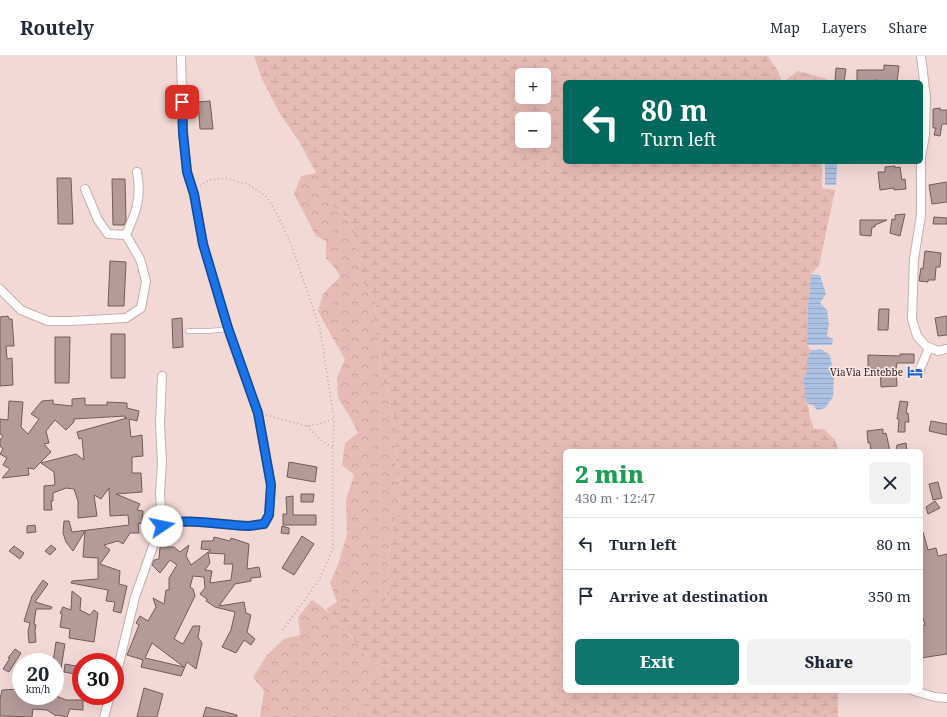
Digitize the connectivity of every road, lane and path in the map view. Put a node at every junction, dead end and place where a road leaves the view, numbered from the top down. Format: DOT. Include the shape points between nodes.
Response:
graph roads {
  1 [pos="181,56"];
  2 [pos="921,56"];
  3 [pos="923,146"];
  4 [pos="921,164"];
  5 [pos="136,172"];
  6 [pos="85,189"];
  7 [pos="194,194"];
  8 [pos="126,235"];
  9 [pos="0,288"];
  10 [pos="228,328"];
  11 [pos="188,331"];
  12 [pos="929,348"];
  13 [pos="947,349"];
  14 [pos="920,370"];
  15 [pos="162,376"];
  16 [pos="258,413"];
  17 [pos="334,418"];
  18 [pos="306,426"];
  19 [pos="333,448"];
  20 [pos="162,526"];
  21 [pos="283,630"];
  22 [pos="122,653"];
  23 [pos="921,693"];
  24 [pos="947,698"];
  25 [pos="107,705"];
  26 [pos="104,717"];
  1 -- 7 [label="street" via="183,133 187,172"];
  2 -- 3 [label="street" via="926,97"];
  4 -- 12 [label="street" via="921,215 914,259 912,319 917,336"];
  5 -- 8 [label="street" via="140,185 137,211"];
  6 -- 8 [label="street" via="98,220 108,234"];
  7 -- 10 [label="street" via="203,244"];
  7 -- 17 [label="path" via="209,180 227,178 249,185 267,197 291,244 320,329"];
  8 -- 9 [label="street" via="140,259 146,281 141,308 126,318 48,321 21,310"];
  10 -- 11 [label="lane"];
  10 -- 16 [label="street"];
  12 -- 13 [label="street" via="938,351"];
  12 -- 14 [label="street"];
  15 -- 20 [label="street"];
  16 -- 18 [label="path"];
  16 -- 20 [label="street" via="271,485 269,515 264,524 249,526 169,522"];
  17 -- 18 [label="path"];
  17 -- 19 [label="path"];
  18 -- 19 [label="path"];
  19 -- 21 [label="path" via="333,548 319,580"];
  20 -- 22 [label="street" via="135,597"];
  23 -- 24 [label="street"];
  25 -- 26 [label="street"];
}
